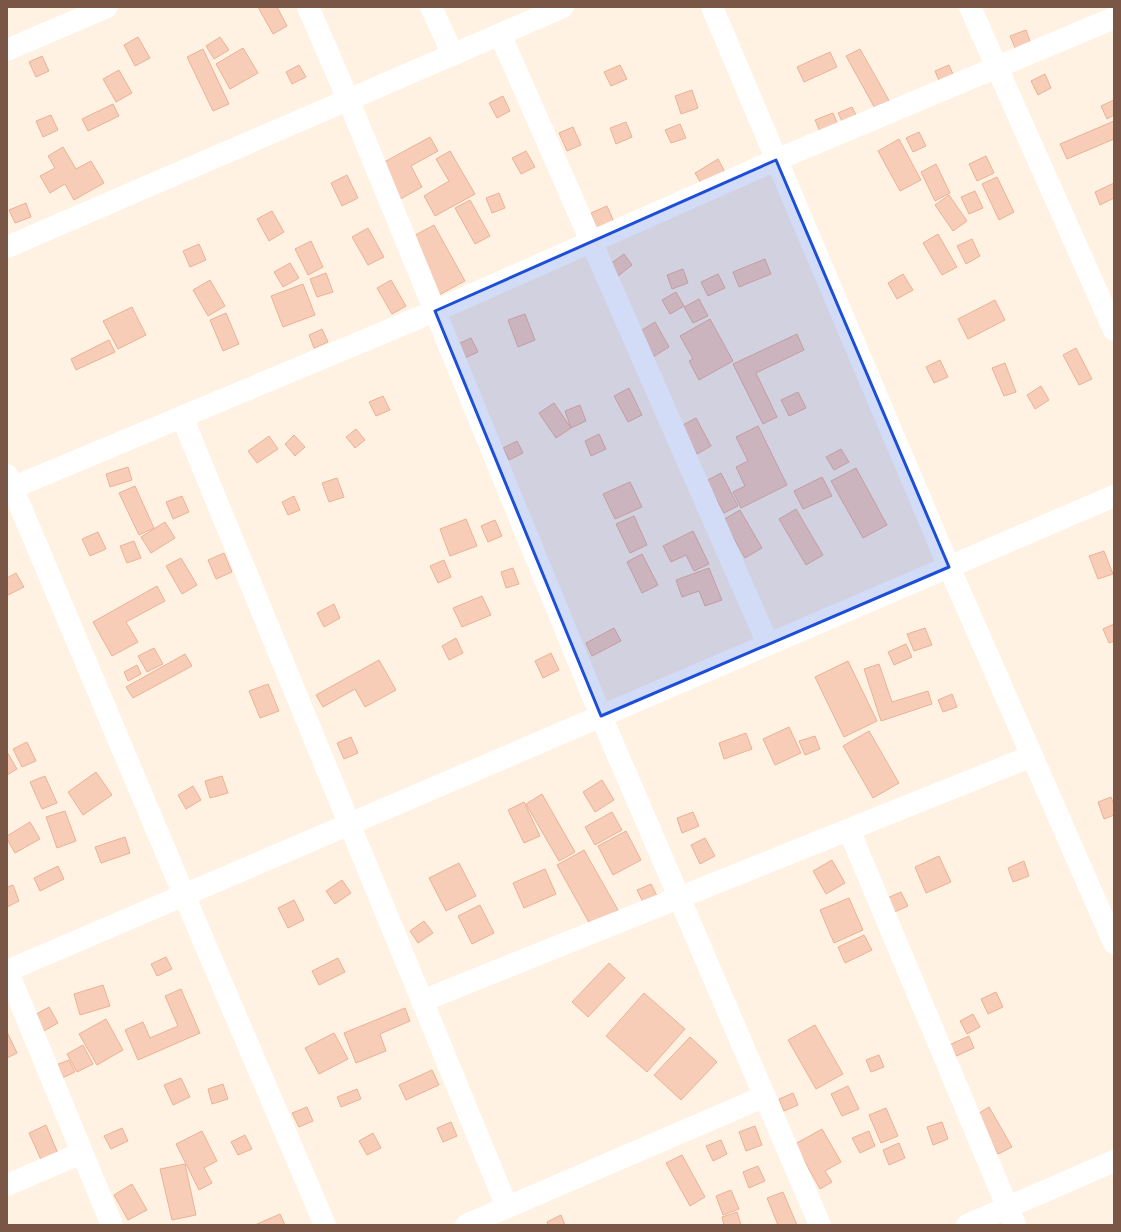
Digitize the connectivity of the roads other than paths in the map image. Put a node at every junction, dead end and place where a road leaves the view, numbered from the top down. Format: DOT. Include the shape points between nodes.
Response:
graph roads {
  1 [pos="107,7"];
  2 [pos="308,7"];
  3 [pos="431,7"];
  4 [pos="563,7"];
  5 [pos="712,7"];
  6 [pos="970,7"];
  7 [pos="1114,18"];
  8 [pos="500,34"];
  9 [pos="7,50"];
  10 [pos="452,55"];
  11 [pos="997,67"];
  12 [pos="348,99"];
  13 [pos="776,160"];
  14 [pos="591,242"];
  15 [pos="7,247"];
  16 [pos="435,311"];
  17 [pos="1114,330"];
  18 [pos="182,417"];
  19 [pos="9,484"];
  20 [pos="1114,496"];
  21 [pos="949,567"];
  22 [pos="768,644"];
  23 [pos="601,716"];
  24 [pos="1032,756"];
  25 [pos="349,824"];
  26 [pos="849,830"];
  27 [pos="184,895"];
  28 [pos="679,898"];
  29 [pos="1114,943"];
  30 [pos="7,970"];
  31 [pos="422,1001"];
  32 [pos="765,1096"];
  33 [pos="82,1153"];
  34 [pos="1114,1161"];
  35 [pos="7,1185"];
  36 [pos="507,1208"];
  37 [pos="1012,1216"];
  38 [pos="112,1225"];
  39 [pos="325,1225"];
  40 [pos="466,1225"];
  41 [pos="820,1225"];
  42 [pos="967,1225"];
  1 -- 9 [label="street"];
  2 -- 12 [label="street"];
  3 -- 10 [label="street"];
  4 -- 8 [label="street"];
  5 -- 13 [label="street"];
  6 -- 11 [label="street"];
  7 -- 11 [label="street"];
  8 -- 10 [label="street"];
  8 -- 14 [label="street"];
  10 -- 12 [label="street"];
  11 -- 13 [label="street"];
  11 -- 17 [label="street"];
  12 -- 15 [label="street"];
  12 -- 16 [label="street"];
  13 -- 14 [label="street"];
  13 -- 21 [label="street"];
  14 -- 16 [label="street"];
  14 -- 22 [label="street"];
  16 -- 18 [label="street"];
  16 -- 23 [label="street"];
  18 -- 19 [label="street"];
  18 -- 25 [label="street"];
  19 -- 27 [label="street"];
  20 -- 21 [label="street"];
  21 -- 22 [label="street"];
  21 -- 24 [label="street"];
  22 -- 23 [label="street"];
  23 -- 25 [label="street"];
  23 -- 28 [label="street"];
  24 -- 26 [label="street"];
  24 -- 29 [label="street"];
  25 -- 27 [label="street"];
  25 -- 31 [label="street"];
  26 -- 28 [label="street"];
  26 -- 37 [label="street"];
  27 -- 30 [label="street"];
  27 -- 39 [label="street"];
  28 -- 31 [label="street"];
  28 -- 32 [label="street"];
  30 -- 33 [label="street"];
  31 -- 36 [label="street"];
  32 -- 36 [label="street"];
  32 -- 41 [label="street"];
  33 -- 35 [label="street"];
  33 -- 38 [label="street"];
  34 -- 37 [label="street"];
  36 -- 40 [label="street"];
  37 -- 42 [label="street"];
}
